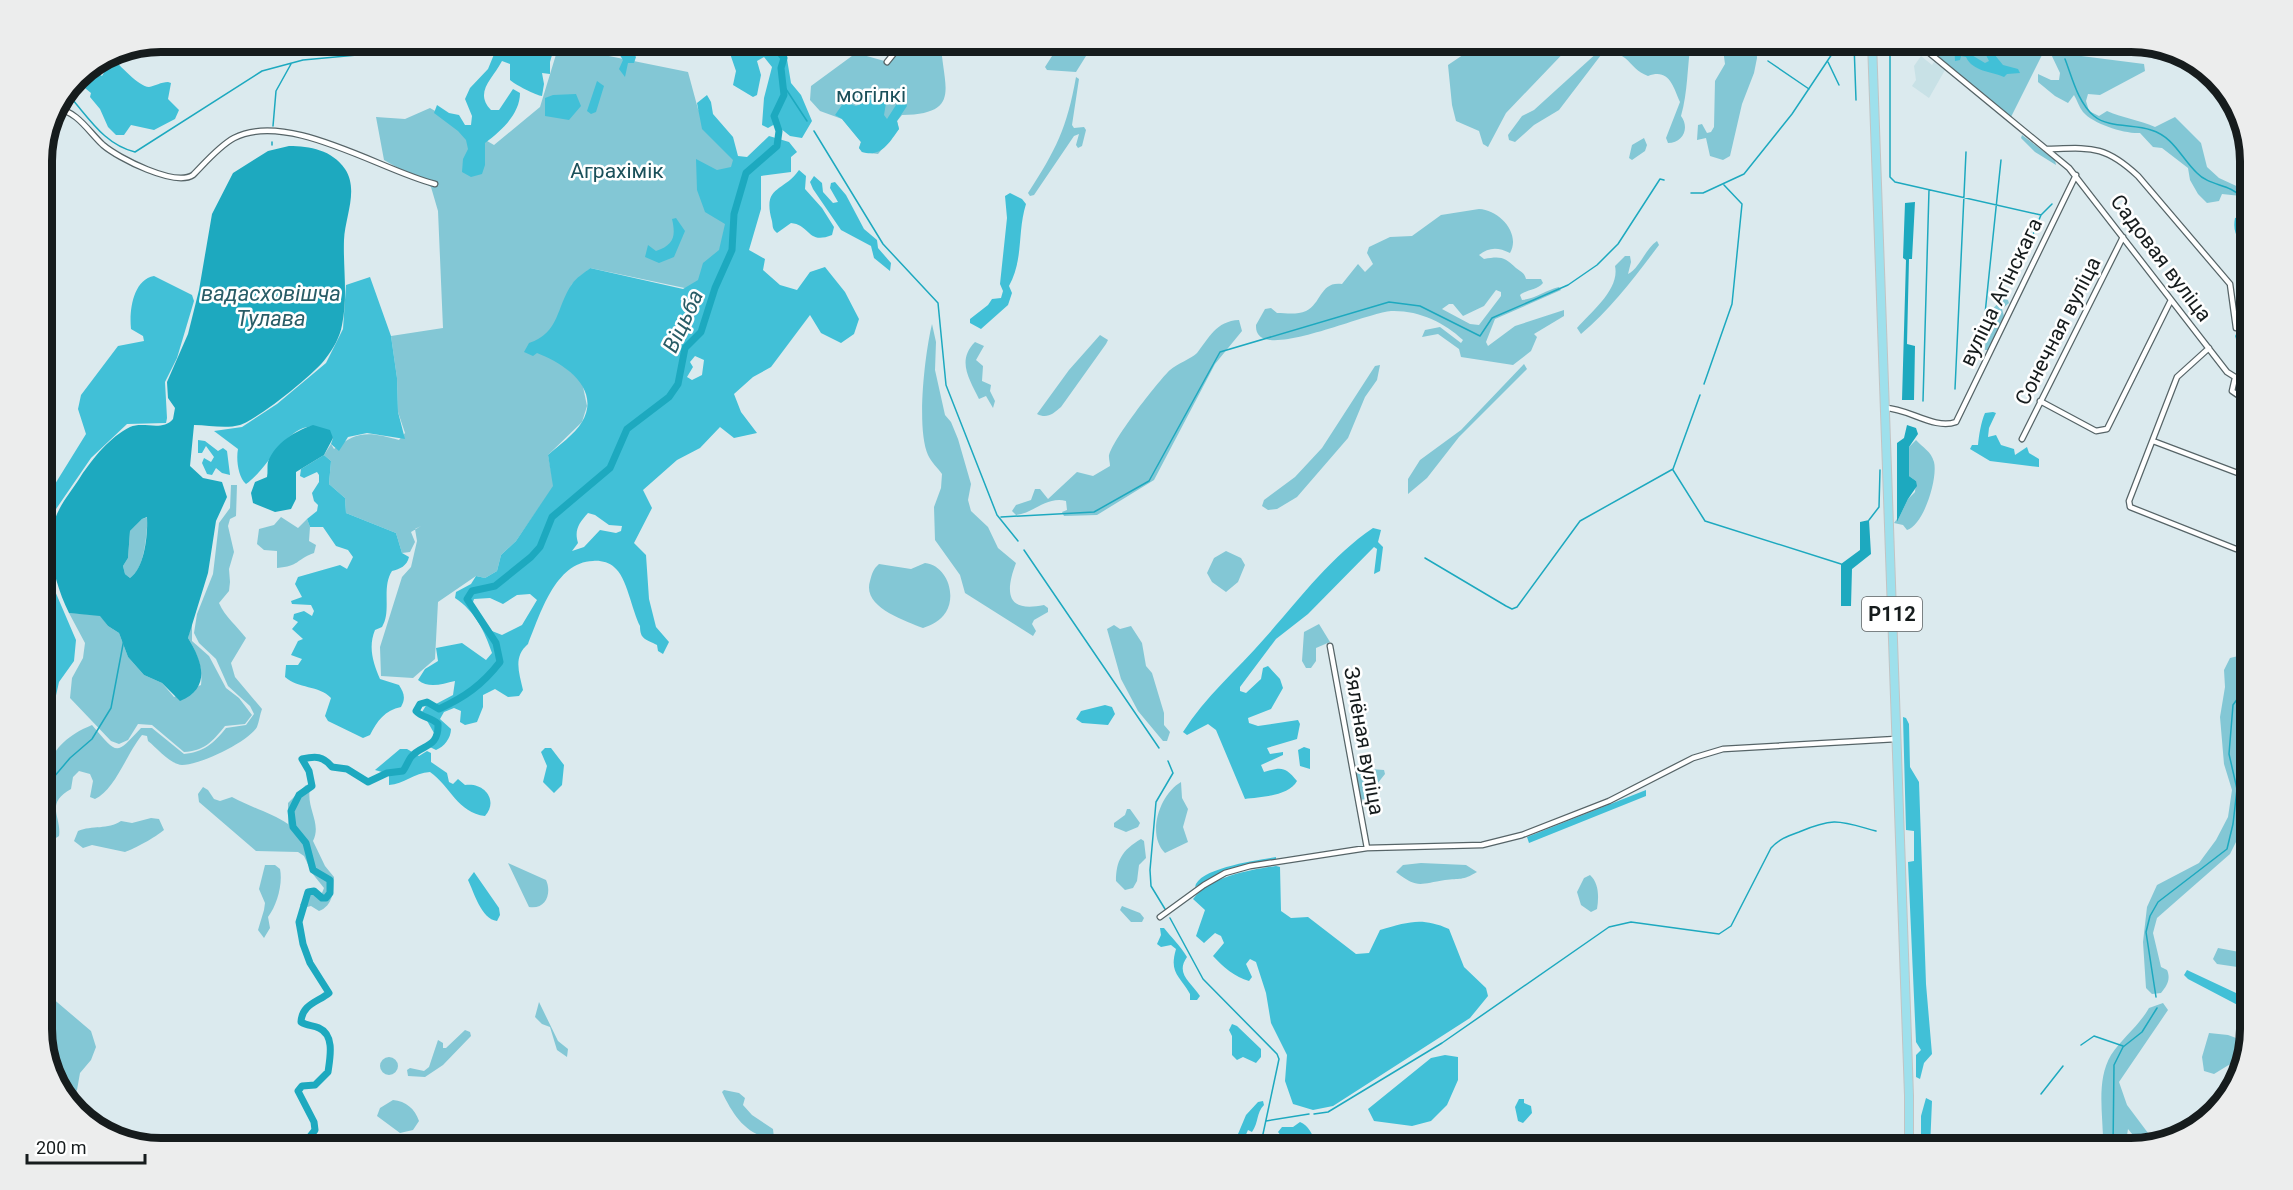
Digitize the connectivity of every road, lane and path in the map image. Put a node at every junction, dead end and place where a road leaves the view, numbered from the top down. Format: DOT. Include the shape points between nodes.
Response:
graph roads {
  1 [pos="1872,52"];
  2 [pos="1928,52"];
  3 [pos="894,53"];
  4 [pos="887,62"];
  5 [pos="65,112"];
  6 [pos="2046,149"];
  7 [pos="2076,175"];
  8 [pos="435,184"];
  9 [pos="2123,237"];
  10 [pos="2171,300"];
  11 [pos="2236,328"];
  12 [pos="2209,348"];
  13 [pos="2235,378"];
  14 [pos="2240,381"];
  15 [pos="2240,396"];
  16 [pos="2040,401"];
  17 [pos="1885,408"];
  18 [pos="2022,439"];
  19 [pos="2153,441"];
  20 [pos="2240,474"];
  21 [pos="2240,548"];
  22 [pos="1330,646"];
  23 [pos="1896,739"];
  24 [pos="1366,845"];
  25 [pos="1160,917"];
  26 [pos="1909,1138"];
  1 -- 17 [label="main road, Р112"];
  2 -- 6 [label="street, Садовая вуліца"];
  3 -- 4 [label="street"];
  5 -- 8 [label="street" via="78,118 102,144 125,159 175,178 193,175 236,137 261,132 323,140"];
  6 -- 7 [label="street, Садовая вуліца"];
  6 -- 11 [label="street" via="2106,152 2139,176 2230,284"];
  7 -- 9 [label="street, Садовая вуліца"];
  7 -- 17 [label="street, вуліца Агінскага" via="1956,422 1944,424"];
  9 -- 10 [label="street, Садовая вуліца"];
  9 -- 16 [label="street, Сонечная вуліца"];
  10 -- 12 [label="street, Садовая вуліца"];
  10 -- 16 [label="street" via="2110,425 2102,432"];
  12 -- 13 [label="street, Садовая вуліца"];
  12 -- 19 [label="street" via="2177,377"];
  13 -- 14 [label="street, Садовая вуліца"];
  13 -- 15 [label="street" via="2232,391"];
  16 -- 18 [label="street, Сонечная вуліца"];
  17 -- 23 [label="main road, Р112"];
  19 -- 20 [label="street"];
  19 -- 21 [label="street" via="2130,507"];
  22 -- 24 [label="street, Зялёная вуліца"];
  23 -- 24 [label="street" via="1723,749 1693,758 1609,801 1522,835 1482,845"];
  23 -- 26 [label="main road, Р112"];
  24 -- 25 [label="street" via="1225,873"];
}
